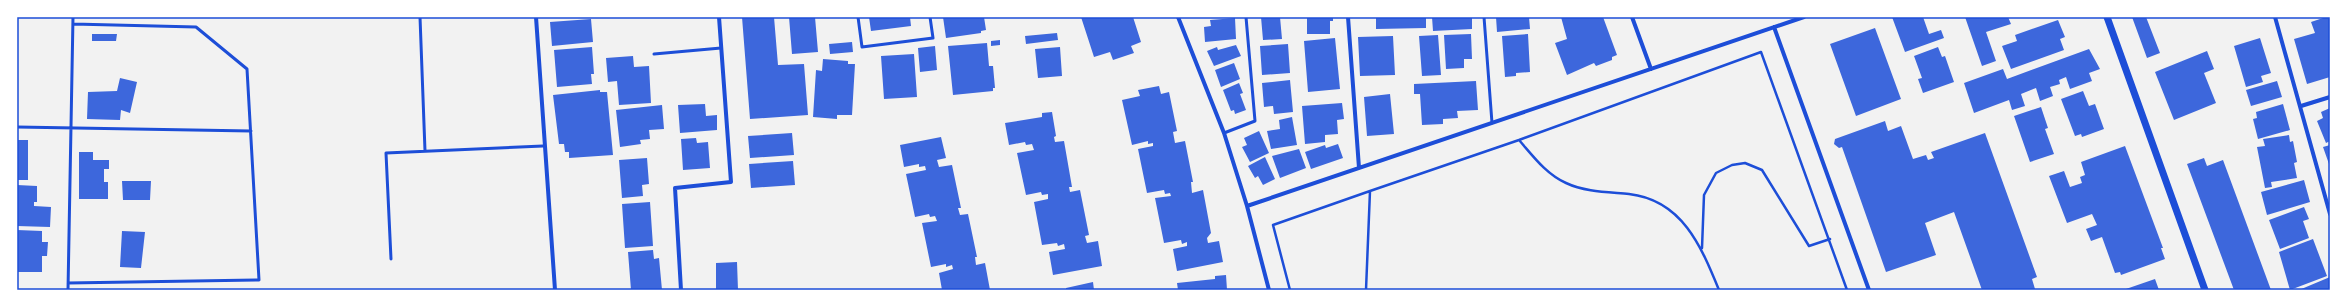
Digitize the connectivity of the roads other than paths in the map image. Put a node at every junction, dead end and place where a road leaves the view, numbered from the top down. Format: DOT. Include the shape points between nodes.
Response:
graph roads {
  1 [pos="73,17"];
  2 [pos="420,17"];
  3 [pos="536,17"];
  4 [pos="719,17"];
  5 [pos="858,17"];
  6 [pos="930,17"];
  7 [pos="1178,17"];
  8 [pos="1246,17"];
  9 [pos="1348,17"];
  10 [pos="1484,17"];
  11 [pos="1632,17"];
  12 [pos="1804,17"];
  13 [pos="2107,17"];
  14 [pos="2275,17"];
  15 [pos="73,24"];
  16 [pos="1774,27"];
  17 [pos="721,48"];
  18 [pos="654,54"];
  19 [pos="1651,69"];
  20 [pos="2330,97"];
  21 [pos="2301,106"];
  22 [pos="1492,123"];
  23 [pos="17,127"];
  24 [pos="71,128"];
  25 [pos="251,131"];
  26 [pos="1224,133"];
  27 [pos="543,146"];
  28 [pos="425,151"];
  29 [pos="1359,168"];
  30 [pos="1247,206"];
  31 [pos="2330,214"];
  32 [pos="391,259"];
  33 [pos="68,283"];
  34 [pos="68,290"];
  35 [pos="555,290"];
  36 [pos="681,290"];
  37 [pos="1269,290"];
  38 [pos="1869,290"];
  39 [pos="2205,290"];
  1 -- 15 [label="lane"];
  2 -- 28 [label="lane"];
  3 -- 27 [label="street"];
  4 -- 17 [label="street"];
  5 -- 6 [label="lane" via="862,47 933,38"];
  7 -- 26 [label="street"];
  8 -- 26 [label="lane" via="1255,121"];
  9 -- 29 [label="street"];
  10 -- 22 [label="lane"];
  11 -- 19 [label="street"];
  12 -- 16 [label="street"];
  13 -- 39 [label="street"];
  14 -- 21 [label="street"];
  15 -- 24 [label="lane"];
  15 -- 25 [label="lane" via="196,27 247,69"];
  16 -- 19 [label="street"];
  16 -- 38 [label="street"];
  17 -- 18 [label="lane"];
  17 -- 36 [label="street" via="731,182 675,188"];
  19 -- 22 [label="street"];
  20 -- 21 [label="street"];
  21 -- 31 [label="street"];
  22 -- 29 [label="street"];
  23 -- 24 [label="lane"];
  24 -- 25 [label="lane"];
  24 -- 33 [label="lane"];
  25 -- 33 [label="lane" via="259,280"];
  26 -- 30 [label="street"];
  27 -- 28 [label="lane"];
  27 -- 35 [label="street"];
  28 -- 32 [label="lane" via="386,153"];
  29 -- 30 [label="street"];
  30 -- 37 [label="street"];
  33 -- 34 [label="lane"];
}
